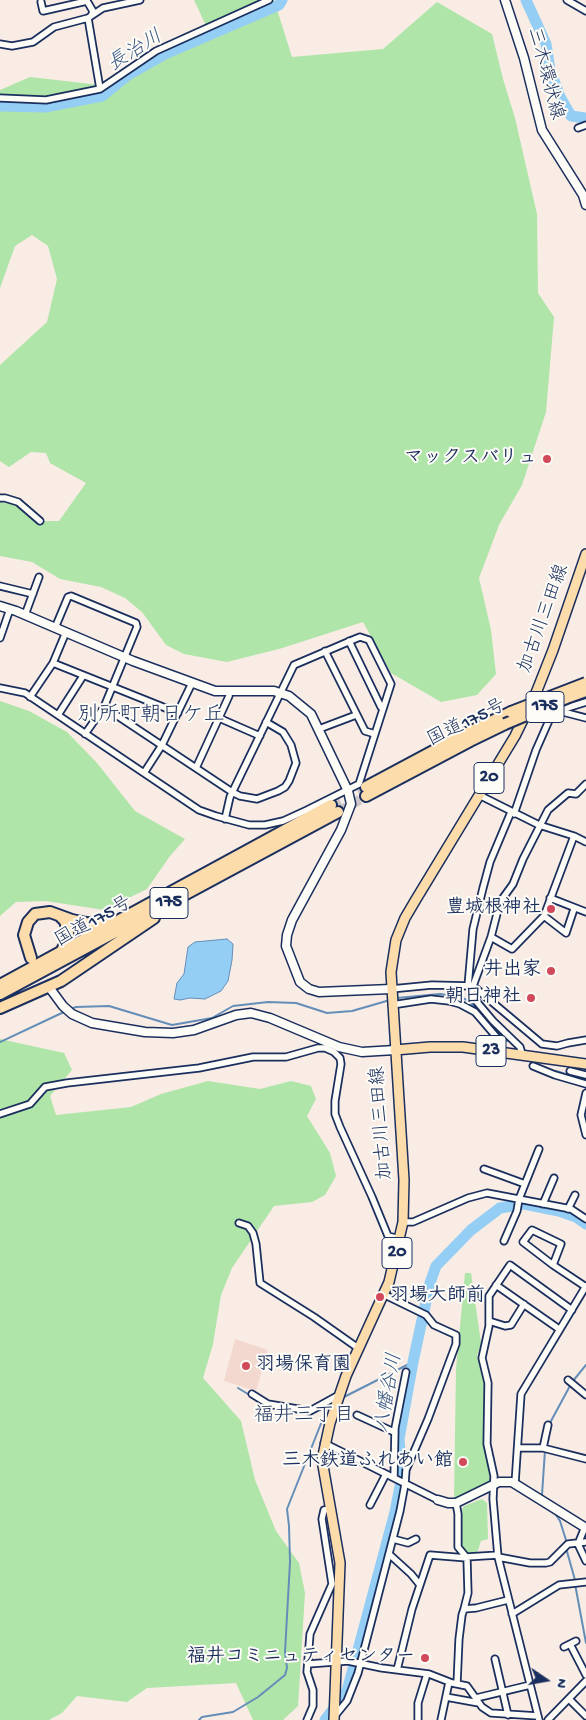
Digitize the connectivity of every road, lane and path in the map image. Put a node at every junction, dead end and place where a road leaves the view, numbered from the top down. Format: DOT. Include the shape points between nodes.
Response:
graph roads {
  1 [pos="140,0"];
  2 [pos="269,0"];
  3 [pos="505,0"];
  4 [pos="567,0"];
  5 [pos="41,2"];
  6 [pos="577,3"];
  7 [pos="586,11"];
  8 [pos="94,13"];
  9 [pos="88,18"];
  10 [pos="76,21"];
  11 [pos="0,44"];
  12 [pos="100,89"];
  13 [pos="0,98"];
  14 [pos="586,125"];
  15 [pos="578,128"];
  16 [pos="586,205"];
  17 [pos="0,498"];
  18 [pos="40,521"];
  19 [pos="586,554"];
  20 [pos="39,577"];
  21 [pos="0,586"];
  22 [pos="33,594"];
  23 [pos="0,606"];
  24 [pos="10,609"];
  25 [pos="25,615"];
  26 [pos="55,628"];
  27 [pos="66,632"];
  28 [pos="0,638"];
  29 [pos="349,641"];
  30 [pos="325,651"];
  31 [pos="124,658"];
  32 [pos="52,663"];
  33 [pos="83,676"];
  34 [pos="192,683"];
  35 [pos="586,683"];
  36 [pos="112,687"];
  37 [pos="0,688"];
  38 [pos="229,691"];
  39 [pos="586,691"];
  40 [pos="281,693"];
  41 [pos="30,697"];
  42 [pos="586,702"];
  43 [pos="541,706"];
  44 [pos="104,707"];
  45 [pos="383,708"];
  46 [pos="557,711"];
  47 [pos="178,713"];
  48 [pos="356,714"];
  49 [pos="58,715"];
  50 [pos="219,718"];
  51 [pos="586,718"];
  52 [pos="266,722"];
  53 [pos="320,729"];
  54 [pos="85,734"];
  55 [pos="375,734"];
  56 [pos="260,736"];
  57 [pos="162,746"];
  58 [pos="196,768"];
  59 [pos="144,773"];
  60 [pos="585,786"];
  61 [pos="348,790"];
  62 [pos="232,792"];
  63 [pos="479,795"];
  64 [pos="512,813"];
  65 [pos="225,819"];
  66 [pos="539,825"];
  67 [pos="574,836"];
  68 [pos="586,842"];
  69 [pos="180,897"];
  70 [pos="550,898"];
  71 [pos="146,907"];
  72 [pos="574,909"];
  73 [pos="586,912"];
  74 [pos="60,915"];
  75 [pos="544,916"];
  76 [pos="491,937"];
  77 [pos="61,952"];
  78 [pos="31,958"];
  79 [pos="43,978"];
  80 [pos="0,985"];
  81 [pos="470,986"];
  82 [pos="49,987"];
  83 [pos="0,994"];
  84 [pos="392,998"];
  85 [pos="0,1008"];
  86 [pos="316,1038"];
  87 [pos="586,1040"];
  88 [pos="314,1049"];
  89 [pos="395,1050"];
  90 [pos="501,1052"];
  91 [pos="522,1054"];
  92 [pos="586,1064"];
  93 [pos="534,1066"];
  94 [pos="570,1071"];
  95 [pos="586,1075"];
  96 [pos="586,1084"];
  97 [pos="586,1093"];
  98 [pos="0,1114"];
  99 [pos="586,1135"];
  100 [pos="539,1149"];
  101 [pos="484,1169"];
  102 [pos="554,1178"];
  103 [pos="525,1184"];
  104 [pos="575,1195"];
  105 [pos="519,1199"];
  106 [pos="543,1204"];
  107 [pos="568,1209"];
  108 [pos="586,1219"];
  109 [pos="403,1222"];
  110 [pos="240,1223"];
  111 [pos="400,1239"];
  112 [pos="504,1241"];
  113 [pos="553,1264"];
  114 [pos="496,1285"];
  115 [pos="586,1287"];
  116 [pos="385,1295"];
  117 [pos="524,1304"];
  118 [pos="572,1310"];
  119 [pos="489,1321"];
  120 [pos="559,1329"];
  121 [pos="358,1348"];
  122 [pos="406,1372"];
  123 [pos="568,1380"];
  124 [pos="585,1392"];
  125 [pos="252,1394"];
  126 [pos="339,1395"];
  127 [pos="357,1415"];
  128 [pos="548,1425"];
  129 [pos="394,1432"];
  130 [pos="324,1443"];
  131 [pos="518,1448"];
  132 [pos="543,1448"];
  133 [pos="586,1459"];
  134 [pos="386,1474"];
  135 [pos="396,1479"];
  136 [pos="405,1484"];
  137 [pos="495,1484"];
  138 [pos="515,1484"];
  139 [pos="438,1500"];
  140 [pos="456,1503"];
  141 [pos="370,1505"];
  142 [pos="330,1509"];
  143 [pos="586,1527"];
  144 [pos="416,1538"];
  145 [pos="393,1539"];
  146 [pos="586,1542"];
  147 [pos="578,1544"];
  148 [pos="389,1554"];
  149 [pos="498,1556"];
  150 [pos="466,1557"];
  151 [pos="586,1562"];
  152 [pos="586,1582"];
  153 [pos="420,1585"];
  154 [pos="508,1600"];
  155 [pos="464,1609"];
  156 [pos="512,1614"];
  157 [pos="576,1641"];
  158 [pos="495,1659"];
  159 [pos="337,1662"];
  160 [pos="308,1664"];
  161 [pos="361,1664"];
  162 [pos="397,1670"];
  163 [pos="427,1674"];
  164 [pos="586,1676"];
  165 [pos="449,1682"];
  166 [pos="586,1682"];
  167 [pos="457,1684"];
  168 [pos="530,1685"];
  169 [pos="503,1692"];
  170 [pos="446,1697"];
  171 [pos="569,1699"];
  172 [pos="477,1701"];
  173 [pos="508,1715"];
  174 [pos="586,1716"];
  175 [pos="538,1718"];
  176 [pos="334,1719"];
  177 [pos="306,1720"];
  178 [pos="418,1720"];
  179 [pos="441,1720"];
  180 [pos="548,1720"];
  1 -- 8 [label="street"];
  2 -- 12 [label="street" via="156,51"];
  3 -- 16 [label="street, 三木環状線" via="542,130"];
  4 -- 6 [label="street"];
  5 -- 8 [label="street" via="43,11 87,1"];
  6 -- 7 [label="street"];
  8 -- 9 [label="street"];
  8 -- 10 [label="street"];
  9 -- 10 [label="street"];
  9 -- 12 [label="street"];
  10 -- 11 [label="street" via="54,27 33,42 12,46"];
  12 -- 13 [label="street" via="46,100"];
  14 -- 15 [label="street"];
  17 -- 18 [label="street" via="18,502"];
  19 -- 63 [label="main road, 加古川三田線 / 20" via="536,693 515,736"];
  20 -- 22 [label="street"];
  21 -- 22 [label="street"];
  22 -- 25 [label="street"];
  23 -- 24 [label="street"];
  24 -- 25 [label="street"];
  24 -- 28 [label="street"];
  25 -- 26 [label="street"];
  26 -- 27 [label="street"];
  26 -- 31 [label="street" via="71,596 136,624"];
  27 -- 31 [label="street"];
  27 -- 32 [label="street"];
  29 -- 30 [label="street"];
  29 -- 45 [label="street"];
  29 -- 45 [label="street" via="360,637 369,640 391,684"];
  30 -- 40 [label="street" via="296,663"];
  30 -- 48 [label="street"];
  31 -- 34 [label="street"];
  31 -- 36 [label="street"];
  32 -- 33 [label="street"];
  32 -- 41 [label="street"];
  33 -- 36 [label="street"];
  33 -- 49 [label="street"];
  34 -- 38 [label="street" via="215,691"];
  34 -- 47 [label="street"];
  35 -- 39 [label="highway, 国道175号 / 175, bridge" via="510,712 467,733 366,792 505,724"];
  36 -- 44 [label="street"];
  36 -- 47 [label="street"];
  37 -- 41 [label="street"];
  38 -- 40 [label="street"];
  38 -- 50 [label="street"];
  40 -- 52 [label="street"];
  40 -- 53 [label="street" via="306,709"];
  41 -- 49 [label="street"];
  42 -- 46 [label="street"];
  43 -- 46 [label="street"];
  44 -- 54 [label="street"];
  44 -- 57 [label="street"];
  45 -- 55 [label="street"];
  46 -- 51 [label="street"];
  46 -- 64 [label="street" via="551,716 536,750"];
  47 -- 57 [label="street"];
  48 -- 53 [label="street"];
  48 -- 55 [label="street" via="364,732"];
  49 -- 54 [label="street"];
  50 -- 56 [label="street"];
  50 -- 58 [label="street"];
  52 -- 56 [label="street"];
  52 -- 62 [label="street" via="283,732 295,756 289,781 278,791 257,799"];
  53 -- 61 [label="street"];
  54 -- 59 [label="street"];
  55 -- 61 [label="street" via="359,784"];
  56 -- 62 [label="street"];
  57 -- 58 [label="street"];
  57 -- 59 [label="street"];
  58 -- 62 [label="street"];
  59 -- 65 [label="street" via="199,810"];
  60 -- 66 [label="street" via="576,794 568,794 548,810"];
  61 -- 65 [label="street" via="283,821 249,825"];
  61 -- 84 [label="street" via="352,804 292,920 286,946 300,982 309,989"];
  62 -- 65 [label="street"];
  63 -- 64 [label="street"];
  63 -- 84 [label="main road, 加古川三田線 / 20" via="405,918 392,960"];
  64 -- 66 [label="street"];
  64 -- 81 [label="street" via="490,862 473,929"];
  66 -- 67 [label="street"];
  66 -- 76 [label="street" via="513,884 500,902"];
  67 -- 68 [label="street"];
  67 -- 70 [label="street"];
  69 -- 71 [label="highway, 国道175号 / 175" via="335,809"];
  69 -- 82 [label="highway" via="168,909"];
  69 -- 83 [label="highway, 国道175号 / 175"];
  70 -- 72 [label="street"];
  70 -- 75 [label="street"];
  71 -- 74 [label="highway" via="104,924"];
  71 -- 77 [label="highway, 国道175号 / 175"];
  72 -- 73 [label="street"];
  72 -- 75 [label="street" via="566,933"];
  74 -- 77 [label="highway" via="68,932"];
  74 -- 78 [label="highway" via="50,912 35,914 28,922 24,934"];
  75 -- 76 [label="street" via="512,949"];
  76 -- 81 [label="street"];
  77 -- 80 [label="highway, 国道175号 / 175"];
  79 -- 82 [label="highway"];
  81 -- 84 [label="street" via="432,985"];
  81 -- 87 [label="street" via="542,1044 557,1046"];
  81 -- 91 [label="street" via="471,995 520,1047"];
  82 -- 85 [label="highway"];
  82 -- 86 [label="street" via="72,1014 92,1023 173,1033 252,1013"];
  84 -- 89 [label="main road, 加古川三田線 / 20"];
  84 -- 90 [label="street" via="460,1004 475,1012 499,1040"];
  86 -- 88 [label="street"];
  86 -- 89 [label="street" via="362,1052"];
  88 -- 98 [label="street" via="286,1057 253,1057 199,1068 45,1087 30,1104"];
  88 -- 111 [label="street" via="325,1048 340,1058 335,1114 388,1236"];
  89 -- 90 [label="main road, 23" via="463,1047"];
  89 -- 109 [label="main road, 加古川三田線 / 20" via="404,1180"];
  90 -- 91 [label="main road, 23"];
  91 -- 92 [label="main road, 23"];
  93 -- 96 [label="street"];
  94 -- 95 [label="street"];
  97 -- 99 [label="street" via="581,1115"];
  100 -- 103 [label="street"];
  101 -- 103 [label="street"];
  102 -- 106 [label="street"];
  103 -- 105 [label="street"];
  104 -- 107 [label="street"];
  105 -- 106 [label="street"];
  105 -- 109 [label="street" via="487,1193 413,1222"];
  105 -- 112 [label="street"];
  106 -- 107 [label="street"];
  107 -- 108 [label="street"];
  109 -- 111 [label="main road, 加古川三田線 / 20"];
  110 -- 121 [label="street" via="253,1233 260,1283"];
  111 -- 116 [label="main road, 加古川三田線 / 20"];
  113 -- 113 [label="street" via="523,1242 532,1230 561,1244"];
  113 -- 115 [label="street"];
  114 -- 117 [label="street"];
  114 -- 118 [label="street" via="510,1265"];
  114 -- 119 [label="street" via="489,1296"];
  115 -- 118 [label="street"];
  116 -- 121 [label="main road, 加古川三田線 / 20"];
  116 -- 136 [label="street" via="426,1315 434,1325 456,1335 456,1344 406,1470"];
  117 -- 119 [label="street" via="510,1324 505,1326"];
  117 -- 120 [label="street"];
  118 -- 120 [label="street"];
  119 -- 137 [label="street" via="482,1358 488,1383 487,1444"];
  120 -- 131 [label="street" via="521,1394"];
  121 -- 126 [label="main road, 加古川三田線 / 20"];
  122 -- 129 [label="street"];
  123 -- 124 [label="street"];
  125 -- 126 [label="street" via="268,1404 310,1411"];
  126 -- 130 [label="main road, 加古川三田線 / 20"];
  127 -- 129 [label="street"];
  128 -- 132 [label="street"];
  129 -- 135 [label="street"];
  130 -- 134 [label="street"];
  130 -- 142 [label="main road, 加古川三田線 / 20" via="322,1460"];
  131 -- 132 [label="street"];
  131 -- 138 [label="street"];
  132 -- 133 [label="street"];
  134 -- 135 [label="street"];
  134 -- 141 [label="street"];
  135 -- 136 [label="street"];
  136 -- 139 [label="street"];
  136 -- 145 [label="street"];
  137 -- 138 [label="street" via="505,1481"];
  137 -- 140 [label="street"];
  137 -- 149 [label="street" via="493,1499"];
  138 -- 143 [label="street"];
  139 -- 140 [label="street"];
  140 -- 150 [label="street" via="458,1547"];
  142 -- 159 [label="main road, 加古川三田線 / 20" via="340,1562"];
  142 -- 160 [label="street" via="324,1510 322,1519 332,1584 310,1634"];
  143 -- 147 [label="street"];
  144 -- 145 [label="street" via="408,1543"];
  145 -- 148 [label="street"];
  146 -- 147 [label="street"];
  147 -- 149 [label="street" via="568,1544 546,1563 530,1564"];
  147 -- 151 [label="street"];
  148 -- 153 [label="street"];
  148 -- 161 [label="street"];
  149 -- 150 [label="street"];
  149 -- 154 [label="street"];
  150 -- 153 [label="street" via="430,1555"];
  150 -- 155 [label="street" via="468,1593"];
  152 -- 156 [label="street" via="558,1585"];
  153 -- 162 [label="street"];
  154 -- 155 [label="street"];
  154 -- 156 [label="street"];
  155 -- 167 [label="street"];
  156 -- 168 [label="street"];
  157 -- 164 [label="street" via="567,1646"];
  158 -- 169 [label="street"];
  159 -- 160 [label="street"];
  159 -- 161 [label="street"];
  159 -- 176 [label="main road, 加古川三田線 / 20"];
  160 -- 177 [label="street" via="306,1672 314,1690 313,1706"];
  161 -- 162 [label="street"];
  161 -- 176 [label="street" via="354,1687"];
  162 -- 163 [label="street"];
  163 -- 165 [label="street"];
  163 -- 178 [label="street" via="418,1703"];
  165 -- 167 [label="street"];
  165 -- 170 [label="street"];
  166 -- 171 [label="street"];
  167 -- 172 [label="street" via="467,1686"];
  168 -- 169 [label="street"];
  168 -- 175 [label="street"];
  169 -- 172 [label="street"];
  169 -- 173 [label="street"];
  170 -- 172 [label="street"];
  170 -- 179 [label="street"];
  171 -- 174 [label="street"];
  171 -- 180 [label="street"];
  172 -- 173 [label="street" via="490,1713"];
  173 -- 175 [label="street"];
}
